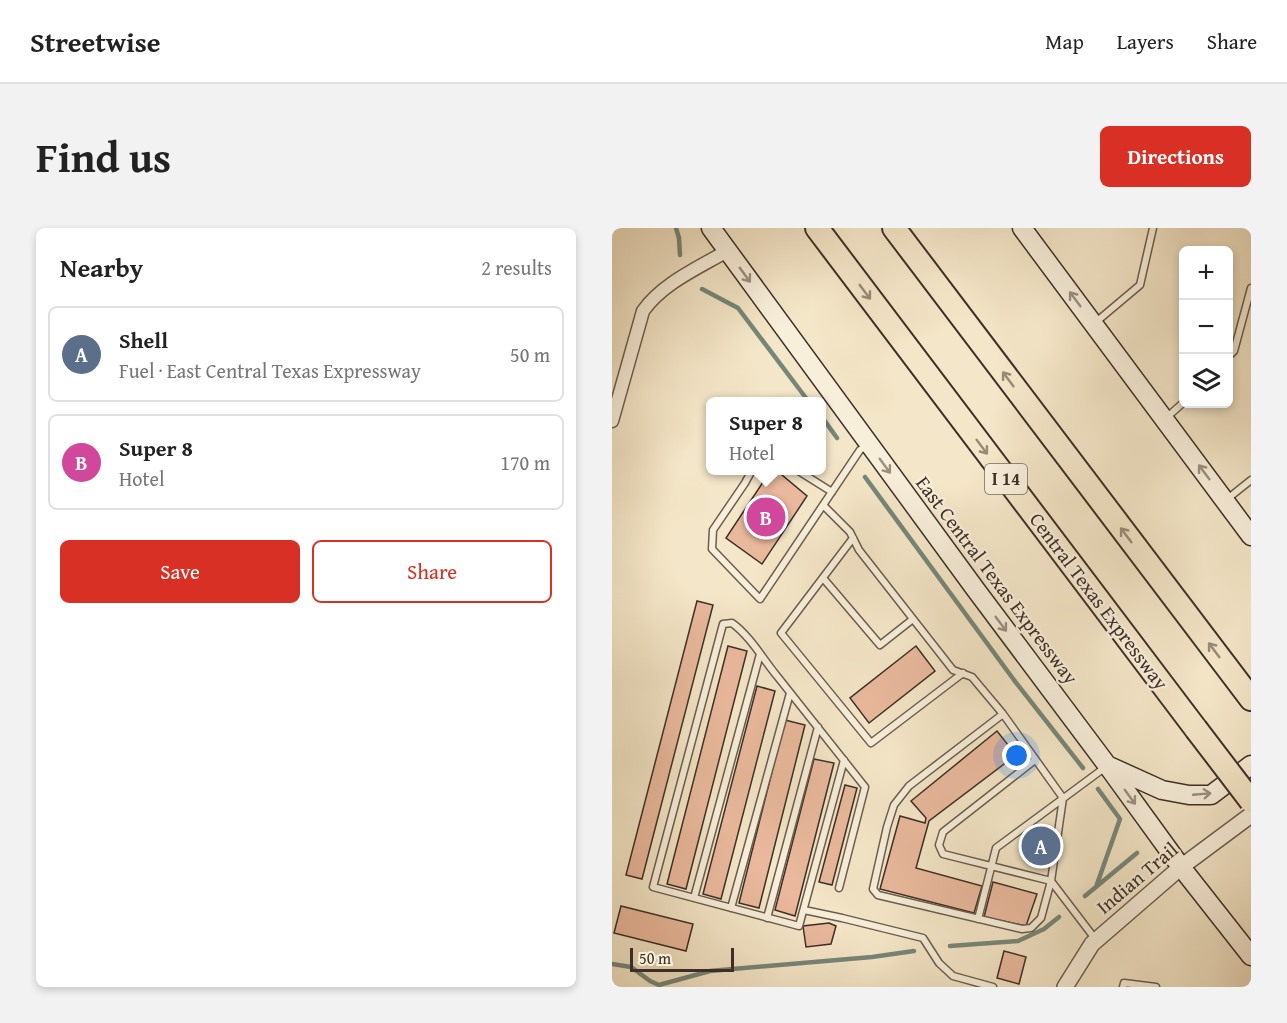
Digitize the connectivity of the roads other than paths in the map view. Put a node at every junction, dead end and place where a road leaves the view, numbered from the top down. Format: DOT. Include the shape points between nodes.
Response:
graph roads {
  1 [pos="711,228"];
  2 [pos="797,228"];
  3 [pos="817,228"];
  4 [pos="894,228"];
  5 [pos="1022,228"];
  6 [pos="1153,228"];
  7 [pos="727,250"];
  8 [pos="841,260"];
  9 [pos="1251,288"];
  10 [pos="1094,324"];
  11 [pos="1231,354"];
  12 [pos="615,396"];
  13 [pos="1179,406"];
  14 [pos="1164,419"];
  15 [pos="612,421"];
  16 [pos="869,444"];
  17 [pos="750,475"];
  18 [pos="804,475"];
  19 [pos="1251,480"];
  20 [pos="832,492"];
  21 [pos="1225,501"];
  22 [pos="823,505"];
  23 [pos="1251,536"];
  24 [pos="853,538"];
  25 [pos="823,578"];
  26 [pos="913,619"];
  27 [pos="760,654"];
  28 [pos="963,674"];
  29 [pos="790,693"];
  30 [pos="1250,698"];
  31 [pos="1003,714"];
  32 [pos="818,727"];
  33 [pos="844,760"];
  34 [pos="1035,760"];
  35 [pos="1107,765"];
  36 [pos="1251,765"];
  37 [pos="1063,798"];
  38 [pos="1251,801"];
  39 [pos="1251,815"];
  40 [pos="991,865"];
  41 [pos="1181,867"];
  42 [pos="1051,881"];
  43 [pos="839,888"];
  44 [pos="694,898"];
  45 [pos="731,908"];
  46 [pos="804,910"];
  47 [pos="767,918"];
  48 [pos="978,919"];
  49 [pos="1096,940"];
  50 [pos="1251,956"];
  51 [pos="993,987"];
  52 [pos="1065,987"];
  53 [pos="1123,987"];
  54 [pos="1156,987"];
  1 -- 7 [label="main road, East Central Texas Expressway"];
  2 -- 8 [label="highway"];
  3 -- 8 [label="highway, Central Texas Expressway / I 14"];
  30 -- 4 [label="highway, one-way"];
  10 -- 5 [label="main road, one-way"];
  6 -- 10 [label="lane" via="1140,285"];
  7 -- 12 [label="street" via="672,282 651,300 643,311"];
  7 -- 16 [label="main road, East Central Texas Expressway, one-way"];
  8 -- 38 [label="highway, Central Texas Expressway / I 14, one-way, bridge"];
  9 -- 11 [label="lane"];
  10 -- 14 [label="main road"];
  12 -- 15 [label="street"];
  13 -- 14 [label="lane"];
  21 -- 14 [label="main road, one-way"];
  16 -- 20 [label="lane" via="860,450"];
  16 -- 35 [label="main road, East Central Texas Expressway, one-way"];
  17 -- 22 [label="lane" via="713,530 712,549 760,599"];
  18 -- 20 [label="lane"];
  19 -- 21 [label="lane"];
  20 -- 22 [label="lane"];
  21 -- 23 [label="main road"];
  22 -- 24 [label="lane"];
  24 -- 25 [label="lane"];
  24 -- 26 [label="lane"];
  25 -- 26 [label="lane" via="880,645"];
  25 -- 28 [label="lane" via="781,633 871,743"];
  26 -- 28 [label="lane" via="953,670"];
  27 -- 29 [label="lane"];
  27 -- 44 [label="lane"];
  27 -- 44 [label="lane" via="739,628 732,623 723,624 653,887"];
  28 -- 31 [label="lane" via="972,677"];
  29 -- 32 [label="lane"];
  29 -- 45 [label="lane"];
  31 -- 34 [label="lane"];
  31 -- 48 [label="lane" via="909,786 894,805 873,889 878,895"];
  32 -- 33 [label="lane"];
  32 -- 47 [label="lane"];
  33 -- 43 [label="lane" via="865,787"];
  33 -- 46 [label="lane"];
  34 -- 37 [label="lane"];
  34 -- 40 [label="lane" via="943,832 939,845 943,854"];
  35 -- 36 [label="main road, one-way" via="1162,790 1189,795 1211,795"];
  35 -- 37 [label="lane"];
  35 -- 41 [label="main road, East Central Texas Expressway, one-way"];
  37 -- 40 [label="lane" via="996,848"];
  37 -- 42 [label="lane"];
  39 -- 41 [label="street, Indian Trail"];
  40 -- 42 [label="lane"];
  40 -- 48 [label="lane"];
  41 -- 49 [label="street, Indian Trail"];
  41 -- 50 [label="main road, East Central Texas Expressway"];
  42 -- 48 [label="lane" via="1041,918 1031,928"];
  42 -- 49 [label="lane"];
  44 -- 45 [label="lane"];
  45 -- 47 [label="lane"];
  46 -- 47 [label="lane" via="799,926"];
  46 -- 51 [label="lane" via="923,938 953,976"];
  49 -- 52 [label="street, Indian Trail"];
  53 -- 54 [label="lane" via="1124,982"];
}
